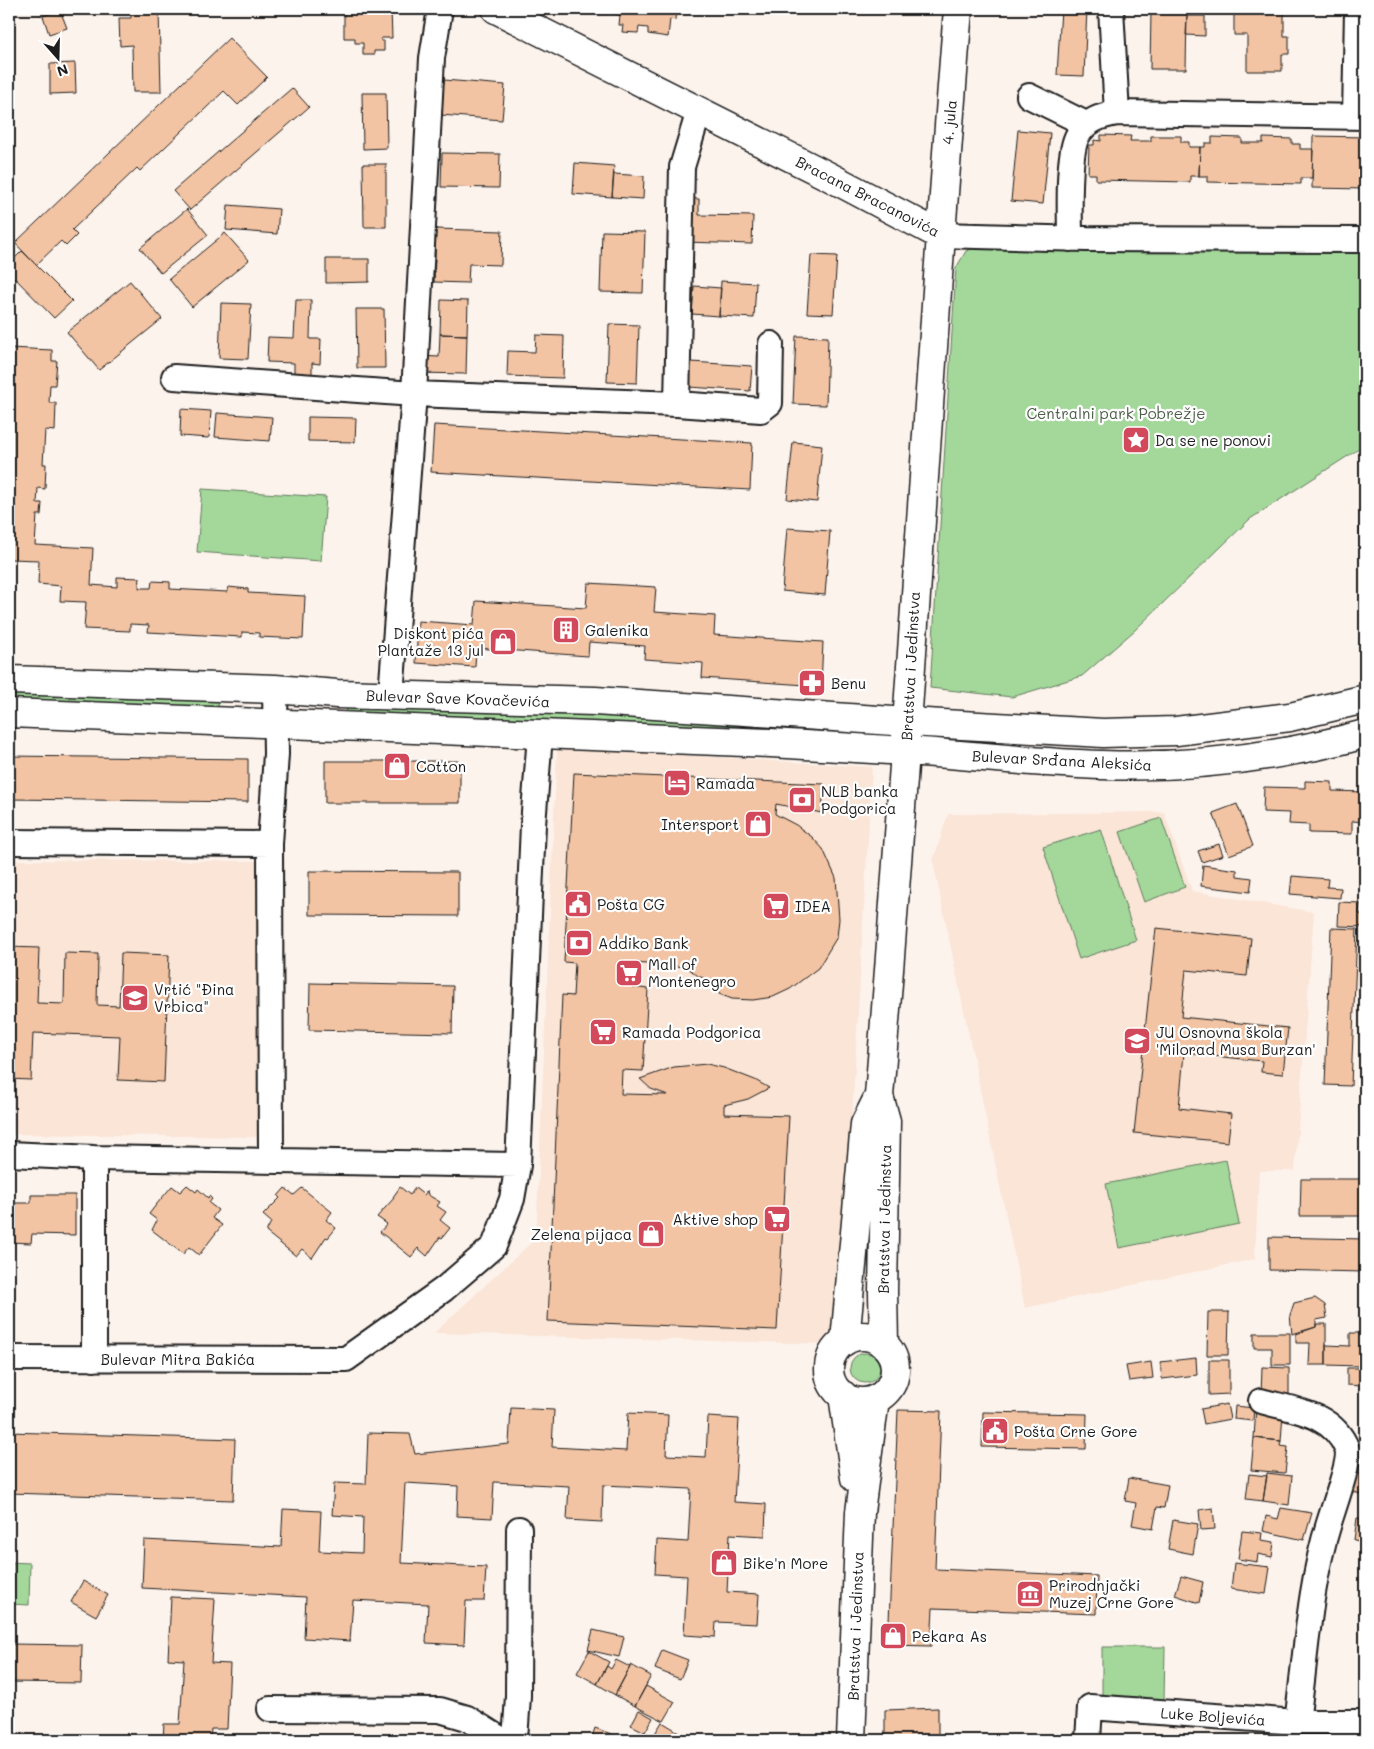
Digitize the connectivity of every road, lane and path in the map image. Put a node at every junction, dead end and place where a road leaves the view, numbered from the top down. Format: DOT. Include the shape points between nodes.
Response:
graph roads {
  1 [pos="440,9"];
  2 [pos="496,9"];
  3 [pos="958,9"];
  4 [pos="1111,9"];
  5 [pos="1357,9"];
  6 [pos="1029,96"];
  7 [pos="698,110"];
  8 [pos="1117,113"];
  9 [pos="1360,117"];
  10 [pos="1086,124"];
  11 [pos="940,235"];
  12 [pos="1070,239"];
  13 [pos="1365,240"];
  14 [pos="771,344"];
  15 [pos="174,377"];
  16 [pos="414,394"];
  17 [pos="677,404"];
  18 [pos="9,680"];
  19 [pos="275,689"];
  20 [pos="390,696"];
  21 [pos="1365,699"];
  22 [pos="9,713"];
  23 [pos="908,722"];
  24 [pos="276,725"];
  25 [pos="1365,734"];
  26 [pos="540,735"];
  27 [pos="906,751"];
  28 [pos="9,842"];
  29 [pos="270,844"];
  30 [pos="879,1089"];
  31 [pos="9,1154"];
  32 [pos="94,1158"];
  33 [pos="271,1160"];
  34 [pos="518,1165"];
  35 [pos="845,1341"];
  36 [pos="884,1344"];
  37 [pos="9,1358"];
  38 [pos="94,1359"];
  39 [pos="843,1396"];
  40 [pos="875,1399"];
  41 [pos="1261,1401"];
  42 [pos="860,1512"];
  43 [pos="519,1529"];
  44 [pos="270,1709"];
  45 [pos="1297,1722"];
  46 [pos="1365,1722"];
  47 [pos="502,1740"];
  48 [pos="515,1740"];
  49 [pos="851,1740"];
  50 [pos="1088,1740"];
  1 -- 16 [label="street" via="432,58"];
  2 -- 7 [label="main road, Bracana Bracanovića"];
  3 -- 11 [label="main road, 4. jula"];
  4 -- 8 [label="street"];
  5 -- 9 [label="street"];
  6 -- 10 [label="street"];
  7 -- 11 [label="main road, Bracana Bracanovića"];
  7 -- 17 [label="street" via="682,166"];
  8 -- 9 [label="street"];
  8 -- 10 [label="street" via="1098,116"];
  10 -- 12 [label="street" via="1077,136 1073,153"];
  11 -- 12 [label="street, Bracana Bracanovića"];
  11 -- 23 [label="main road, Bratstva i Jedinstva"];
  12 -- 13 [label="street, Bracana Bracanovića"];
  14 -- 17 [label="street" via="770,403 766,407 761,410"];
  15 -- 16 [label="street"];
  16 -- 17 [label="street"];
  16 -- 20 [label="street"];
  18 -- 19 [label="main road, Bulevar Save Kovačevića"];
  19 -- 20 [label="main road, Bulevar Save Kovačevića"];
  19 -- 24 [label="street"];
  20 -- 23 [label="main road, Bulevar Save Kovačevića" via="595,701"];
  21 -- 23 [label="main road, Bulevar Srđana Aleksića" via="1290,717 1176,731 1103,732"];
  22 -- 24 [label="main road"];
  23 -- 27 [label="main road, Bratstva i Jedinstva"];
  24 -- 26 [label="main road"];
  24 -- 29 [label="street"];
  25 -- 27 [label="main road, Bulevar Srđana Aleksića" via="1295,750 1228,760 1156,765 1103,765"];
  26 -- 27 [label="main road"];
  26 -- 34 [label="street" via="532,835"];
  27 -- 30 [label="main road, Bratstva i Jedinstva"];
  28 -- 29 [label="street"];
  29 -- 33 [label="street"];
  30 -- 35 [label="main road, Bratstva i Jedinstva" via="865,1124"];
  30 -- 36 [label="main road, Bratstva i Jedinstva" via="886,1121"];
  31 -- 32 [label="street"];
  32 -- 33 [label="street"];
  32 -- 38 [label="street"];
  33 -- 34 [label="street"];
  34 -- 38 [label="street, Bulevar Mitra Bakića" via="512,1199 494,1246 444,1289 346,1359"];
  35 -- 36 [label="main road" via="854,1336 865,1336"];
  35 -- 39 [label="main road" via="834,1352 829,1366 830,1378"];
  36 -- 40 [label="main road" via="895,1362 895,1373 892,1384"];
  37 -- 38 [label="street, Bulevar Mitra Bakića"];
  39 -- 40 [label="main road" via="864,1402"];
  39 -- 42 [label="main road, Bratstva i Jedinstva"];
  40 -- 42 [label="main road, Bratstva i Jedinstva"];
  41 -- 45 [label="street" via="1321,1418 1337,1432 1348,1451 1319,1554"];
  42 -- 49 [label="main road, Bratstva i Jedinstva"];
  43 -- 48 [label="street"];
  44 -- 47 [label="street" via="440,1710 467,1718"];
  45 -- 46 [label="street, Luke Boljevića"];
  45 -- 50 [label="street, Luke Boljevića" via="1090,1707"];
}
